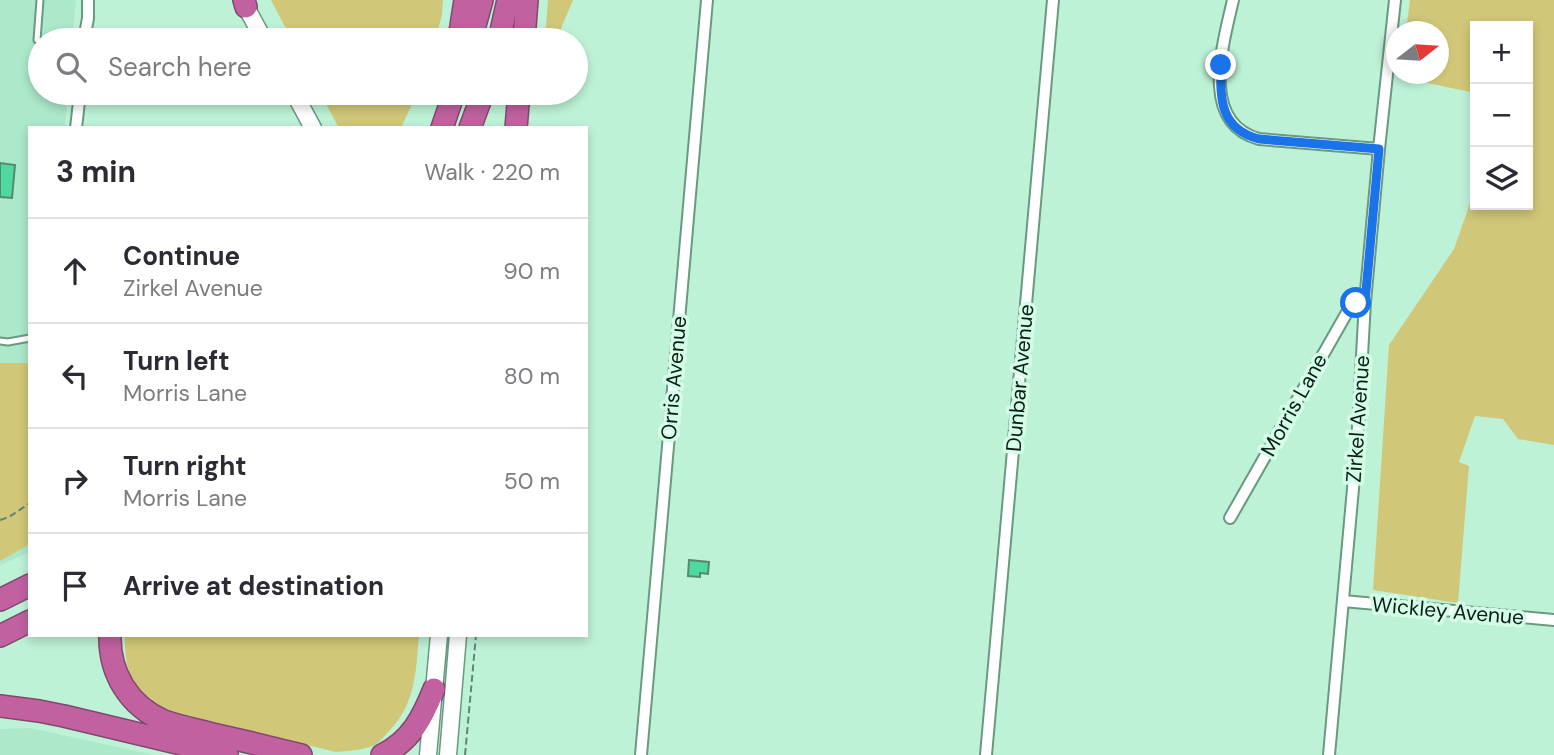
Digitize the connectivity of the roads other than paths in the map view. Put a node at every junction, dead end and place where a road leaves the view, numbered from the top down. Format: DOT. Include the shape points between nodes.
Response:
graph roads {
  1 [pos="40,0"];
  2 [pos="88,0"];
  3 [pos="96,0"];
  4 [pos="465,0"];
  5 [pos="482,0"];
  6 [pos="508,0"];
  7 [pos="527,0"];
  8 [pos="706,0"];
  9 [pos="1053,0"];
  10 [pos="1233,0"];
  11 [pos="1395,0"];
  12 [pos="244,2"];
  13 [pos="88,18"];
  14 [pos="38,28"];
  15 [pos="86,28"];
  16 [pos="258,28"];
  17 [pos="460,28"];
  18 [pos="474,28"];
  19 [pos="502,28"];
  20 [pos="525,28"];
  21 [pos="78,105"];
  22 [pos="301,105"];
  23 [pos="442,105"];
  24 [pos="450,105"];
  25 [pos="479,105"];
  26 [pos="518,105"];
  27 [pos="76,126"];
  28 [pos="312,126"];
  29 [pos="436,126"];
  30 [pos="443,126"];
  31 [pos="471,126"];
  32 [pos="516,126"];
  33 [pos="1379,149"];
  34 [pos="1365,302"];
  35 [pos="28,338"];
  36 [pos="0,341"];
  37 [pos="1230,518"];
  38 [pos="28,586"];
  39 [pos="0,600"];
  40 [pos="1343,601"];
  41 [pos="1554,620"];
  42 [pos="28,622"];
  43 [pos="0,636"];
  44 [pos="110,637"];
  45 [pos="439,637"];
  46 [pos="458,637"];
  47 [pos="433,689"];
  48 [pos="0,706"];
  49 [pos="227,755"];
  50 [pos="301,755"];
  51 [pos="382,755"];
  52 [pos="428,755"];
  53 [pos="448,755"];
  54 [pos="641,755"];
  55 [pos="986,755"];
  56 [pos="1329,755"];
  1 -- 14 [label="lane"];
  2 -- 13 [label="street"];
  3 -- 13 [label="street"];
  4 -- 17 [label="highway"];
  5 -- 18 [label="highway"];
  6 -- 19 [label="highway"];
  7 -- 20 [label="highway"];
  8 -- 54 [label="street, Orris Avenue"];
  9 -- 55 [label="street, Dunbar Avenue"];
  10 -- 33 [label="street" via="1220,89 1222,106 1237,129 1259,139"];
  11 -- 33 [label="street, Zirkel Avenue"];
  12 -- 16 [label="main road"];
  13 -- 15 [label="street"];
  21 -- 27 [label="street"];
  22 -- 28 [label="main road"];
  23 -- 29 [label="highway"];
  24 -- 30 [label="highway"];
  25 -- 31 [label="highway"];
  26 -- 32 [label="highway"];
  33 -- 34 [label="street, Zirkel Avenue"];
  34 -- 37 [label="street, Morris Lane" via="1349,309"];
  34 -- 40 [label="street, Zirkel Avenue"];
  35 -- 36 [label="lane"];
  38 -- 39 [label="highway"];
  40 -- 41 [label="street, Wickley Avenue"];
  40 -- 56 [label="street, Zirkel Avenue"];
  42 -- 43 [label="highway"];
  44 -- 50 [label="highway" via="120,680 148,713"];
  45 -- 47 [label="main road"];
  46 -- 53 [label="main road"];
  47 -- 51 [label="highway" via="417,726"];
  47 -- 52 [label="main road"];
  48 -- 49 [label="highway"];
}
